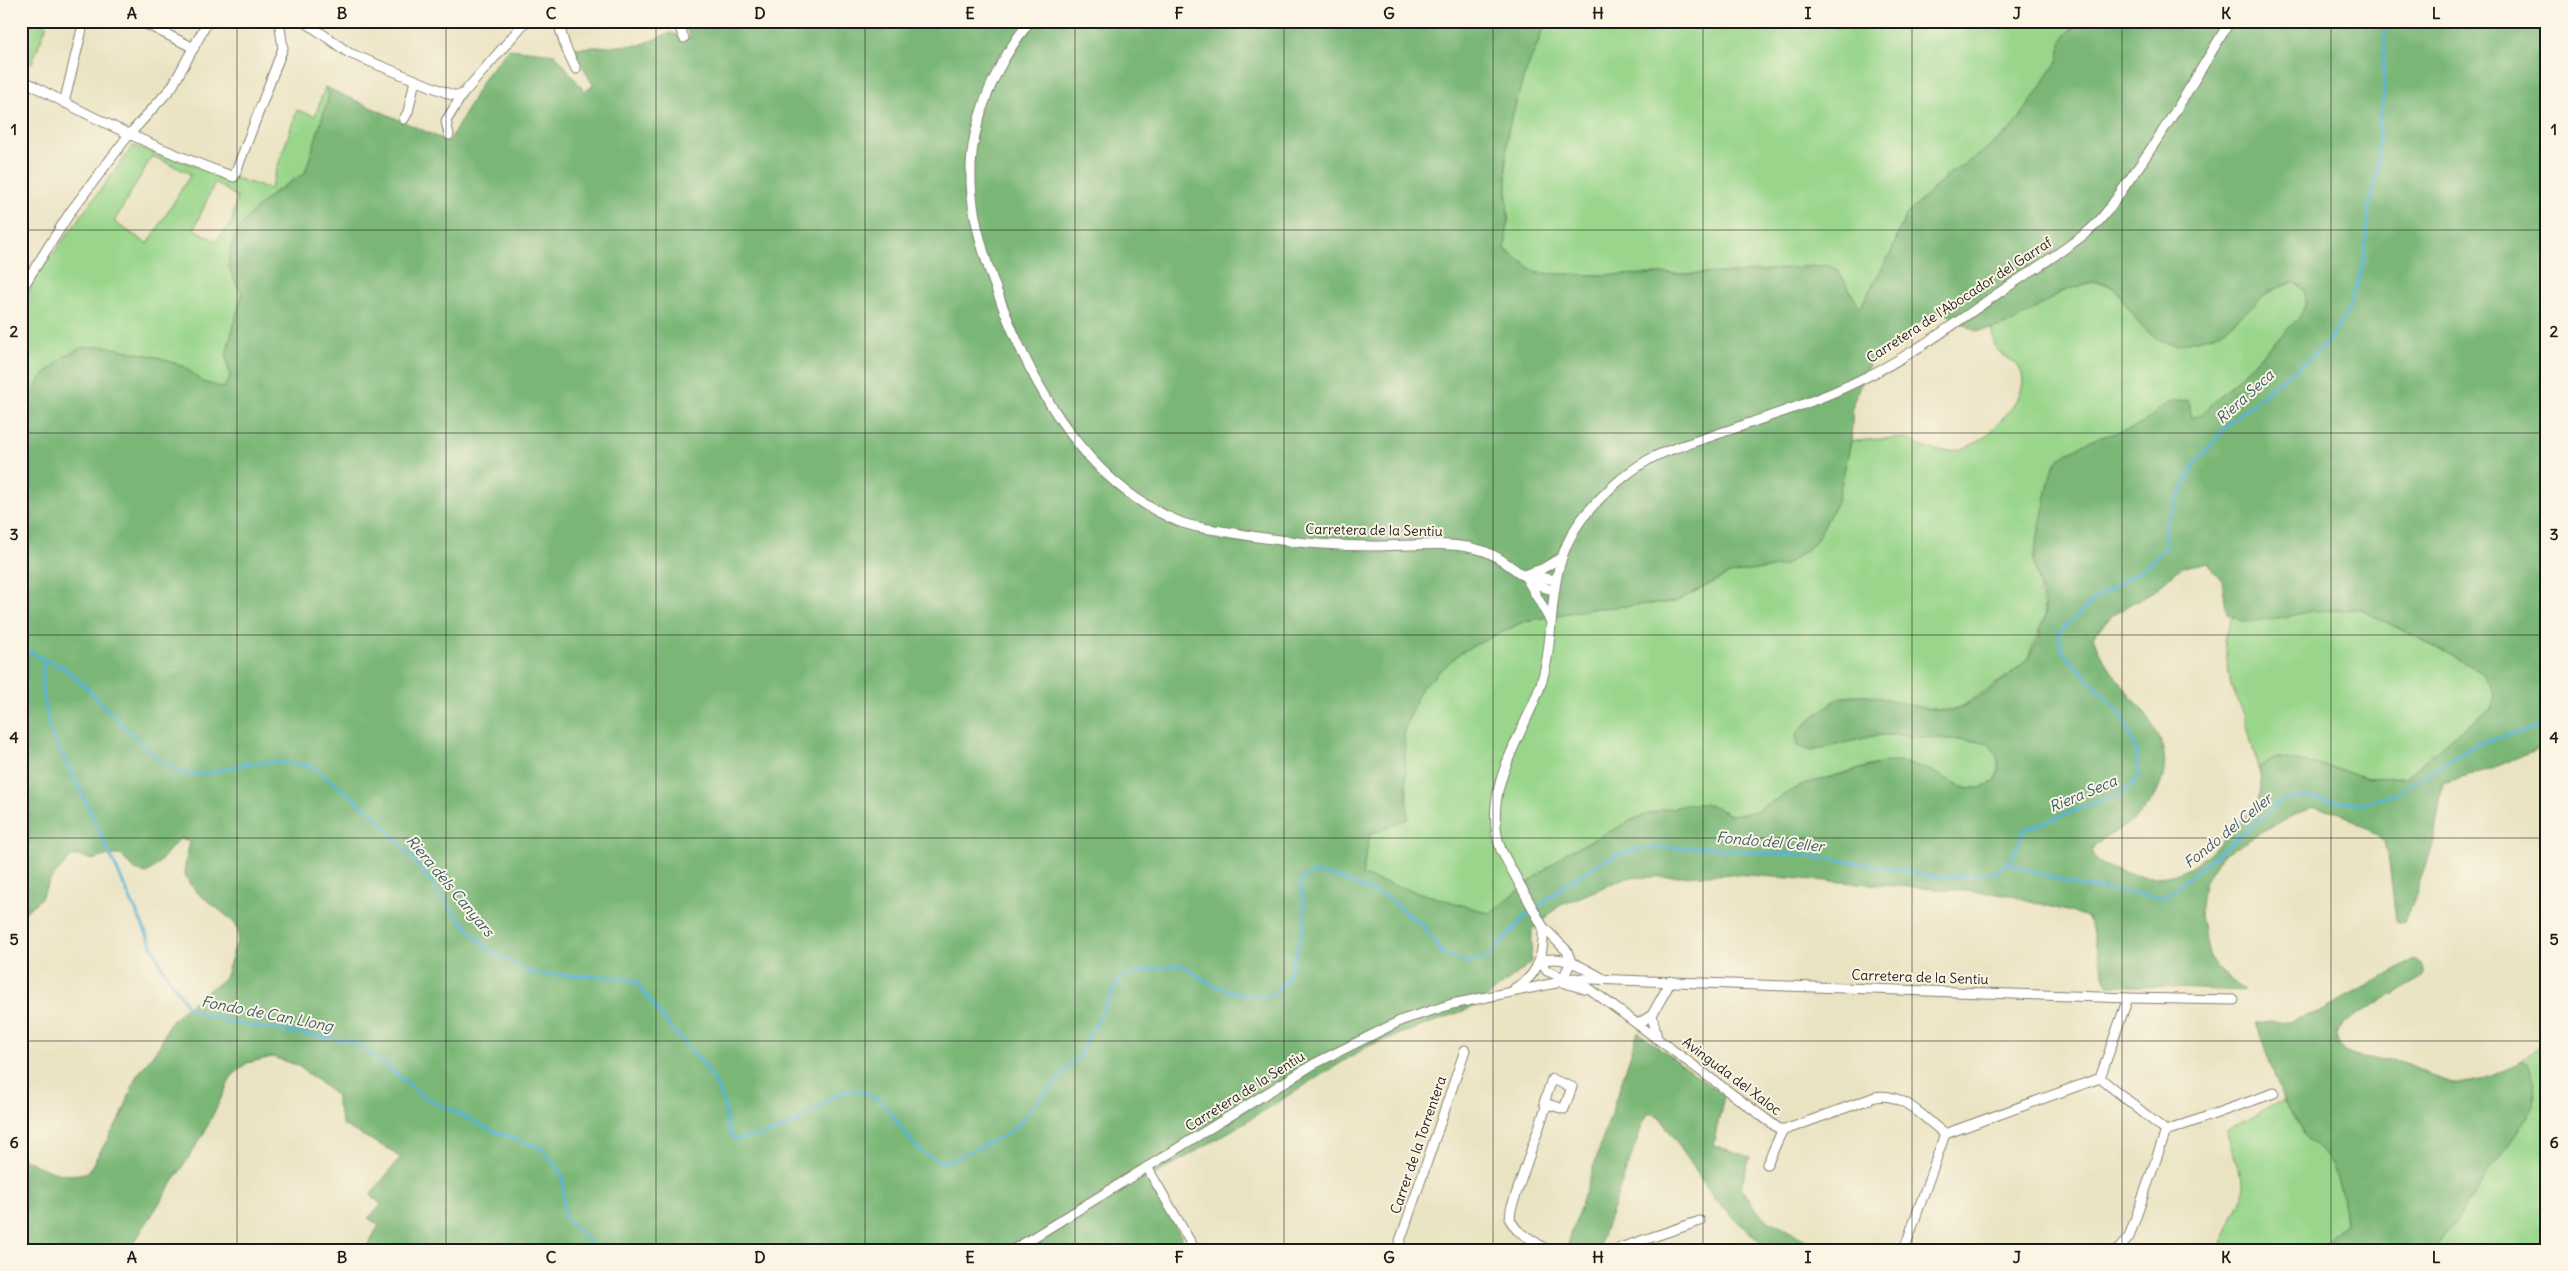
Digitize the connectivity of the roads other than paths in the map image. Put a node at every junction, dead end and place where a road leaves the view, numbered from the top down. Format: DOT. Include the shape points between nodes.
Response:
graph roads {
  1 [pos="84,21"];
  2 [pos="140,21"];
  3 [pos="162,21"];
  4 [pos="208,21"];
  5 [pos="279,21"];
  6 [pos="304,21"];
  7 [pos="526,21"];
  8 [pos="558,21"];
  9 [pos="677,21"];
  10 [pos="1030,21"];
  11 [pos="2230,21"];
  12 [pos="158,30"];
  13 [pos="684,38"];
  14 [pos="194,48"];
  15 [pos="576,69"];
  16 [pos="21,79"];
  17 [pos="414,80"];
  18 [pos="462,95"];
  19 [pos="64,103"];
  20 [pos="404,119"];
  21 [pos="448,135"];
  22 [pos="128,136"];
  23 [pos="21,289"];
  24 [pos="1562,557"];
  25 [pos="1524,575"];
  26 [pos="1556,580"];
  27 [pos="1554,590"];
  28 [pos="1550,620"];
  29 [pos="1540,923"];
  30 [pos="1540,961"];
  31 [pos="1571,962"];
  32 [pos="1575,978"];
  33 [pos="1605,979"];
  34 [pos="1560,980"];
  35 [pos="1671,981"];
  36 [pos="1590,990"];
  37 [pos="1508,992"];
  38 [pos="2128,998"];
  39 [pos="2234,1000"];
  40 [pos="1652,1015"];
  41 [pos="1638,1024"];
  42 [pos="1657,1038"];
  43 [pos="1466,1050"];
  44 [pos="2100,1078"];
  45 [pos="2274,1093"];
  46 [pos="1547,1104"];
  47 [pos="1782,1131"];
  48 [pos="2166,1131"];
  49 [pos="1945,1134"];
  50 [pos="1767,1164"];
  51 [pos="1147,1167"];
  52 [pos="1700,1221"];
  53 [pos="1013,1250"];
  54 [pos="1195,1250"];
  55 [pos="1397,1250"];
  56 [pos="1547,1250"];
  57 [pos="1614,1250"];
  58 [pos="1904,1250"];
  59 [pos="2118,1250"];
  1 -- 19 [label="street"];
  2 -- 12 [label="street"];
  3 -- 12 [label="street"];
  4 -- 14 [label="street"];
  5 -- 22 [label="street" via="283,48 234,177"];
  6 -- 17 [label="street" via="349,53"];
  7 -- 18 [label="street"];
  8 -- 15 [label="street"];
  9 -- 13 [label="street"];
  10 -- 25 [label="street, Carretera de la Sentiu" via="1010,46 996,72 974,136 973,208 983,254 1016,344 1058,416 1088,454 1132,495 1163,514 1193,526 1283,541 1350,546 1464,547 1490,553"];
  11 -- 24 [label="street, Carretera de l'Abocador del Garraf" via="2158,140 2104,214 2086,233 1878,372 1816,400 1648,460 1595,504 1580,521"];
  12 -- 14 [label="street"];
  14 -- 22 [label="street" via="172,87"];
  16 -- 19 [label="street"];
  17 -- 18 [label="street" via="452,95"];
  17 -- 20 [label="street"];
  18 -- 21 [label="street" via="446,121"];
  19 -- 22 [label="street"];
  22 -- 23 [label="street" via="71,211"];
  24 -- 25 [label="street"];
  24 -- 26 [label="street, Carretera de l'Abocador del Garraf"];
  25 -- 26 [label="street, Carretera de la Sentiu"];
  25 -- 27 [label="street, Carretera de la Sentiu" via="1539,586"];
  25 -- 28 [label="street, Carretera de la Sentiu"];
  26 -- 27 [label="street, Carretera de l'Abocador del Garraf"];
  27 -- 28 [label="street, Carretera de l'Abocador del Garraf"];
  28 -- 29 [label="street" via="1539,690 1509,755 1494,810 1496,837 1501,850"];
  29 -- 30 [label="street" via="1544,946"];
  29 -- 31 [label="street" via="1567,951"];
  30 -- 31 [label="street" via="1555,958"];
  30 -- 34 [label="street"];
  30 -- 37 [label="street" via="1527,980"];
  31 -- 33 [label="street"];
  31 -- 34 [label="street"];
  32 -- 33 [label="street"];
  32 -- 34 [label="street"];
  32 -- 36 [label="street, Avinguda del Xaloc"];
  33 -- 35 [label="street, Carretera de la Sentiu"];
  34 -- 36 [label="street, Avinguda del Xaloc"];
  34 -- 37 [label="street, Carretera de la Sentiu"];
  35 -- 38 [label="street, Carretera de la Sentiu"];
  35 -- 40 [label="street"];
  36 -- 41 [label="street, Avinguda del Xaloc"];
  37 -- 51 [label="street, Carretera de la Sentiu" via="1452,1004 1402,1020 1314,1064"];
  38 -- 39 [label="street, Carretera de la Sentiu"];
  38 -- 44 [label="street"];
  40 -- 41 [label="street"];
  40 -- 42 [label="street"];
  41 -- 42 [label="street, Avinguda del Xaloc"];
  42 -- 47 [label="street, Avinguda del Xaloc"];
  43 -- 55 [label="street, Carrer de la Torrentera"];
  44 -- 48 [label="street"];
  44 -- 49 [label="street"];
  45 -- 48 [label="street"];
  46 -- 56 [label="street" via="1510,1220 1517,1230"];
  47 -- 49 [label="street, Avinguda del Xaloc" via="1874,1098 1889,1096 1903,1101"];
  47 -- 50 [label="street"];
  48 -- 59 [label="street" via="2129,1237"];
  49 -- 58 [label="street"];
  51 -- 53 [label="street, Carretera de la Sentiu"];
  51 -- 54 [label="street"];
  52 -- 57 [label="street"];
}
